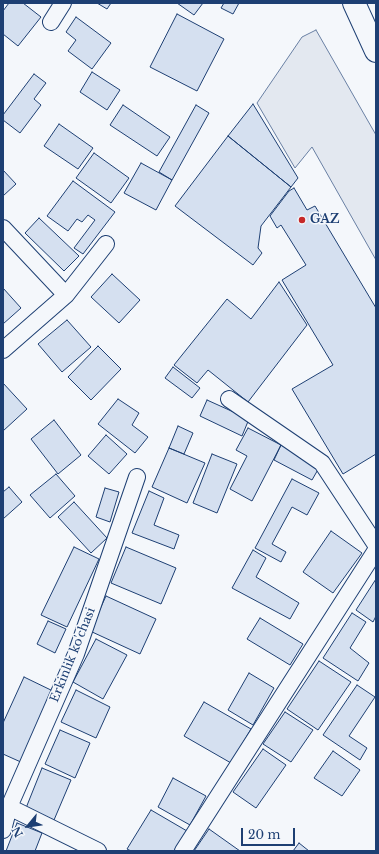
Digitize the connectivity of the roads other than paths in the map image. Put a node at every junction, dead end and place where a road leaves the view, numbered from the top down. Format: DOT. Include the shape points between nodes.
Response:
graph roads {
  1 [pos="63,3"];
  2 [pos="354,3"];
  3 [pos="362,3"];
  4 [pos="51,22"];
  5 [pos="376,26"];
  6 [pos="376,51"];
  7 [pos="3,228"];
  8 [pos="106,244"];
  9 [pos="66,295"];
  10 [pos="3,350"];
  11 [pos="229,399"];
  12 [pos="138,477"];
  13 [pos="376,545"];
  14 [pos="376,550"];
  15 [pos="9,807"];
  16 [pos="3,830"];
  17 [pos="98,851"];
  18 [pos="183,851"];
  1 -- 4 [label="street"];
  2 -- 6 [label="highway"];
  3 -- 5 [label="highway"];
  7 -- 9 [label="street"];
  8 -- 9 [label="street"];
  9 -- 10 [label="street"];
  11 -- 13 [label="street" via="322,463"];
  12 -- 15 [label="street, Erkinlik ko'chasi" via="76,654"];
  14 -- 18 [label="street"];
  15 -- 16 [label="street, Erkinlik ko'chasi"];
  15 -- 17 [label="street"];
}
